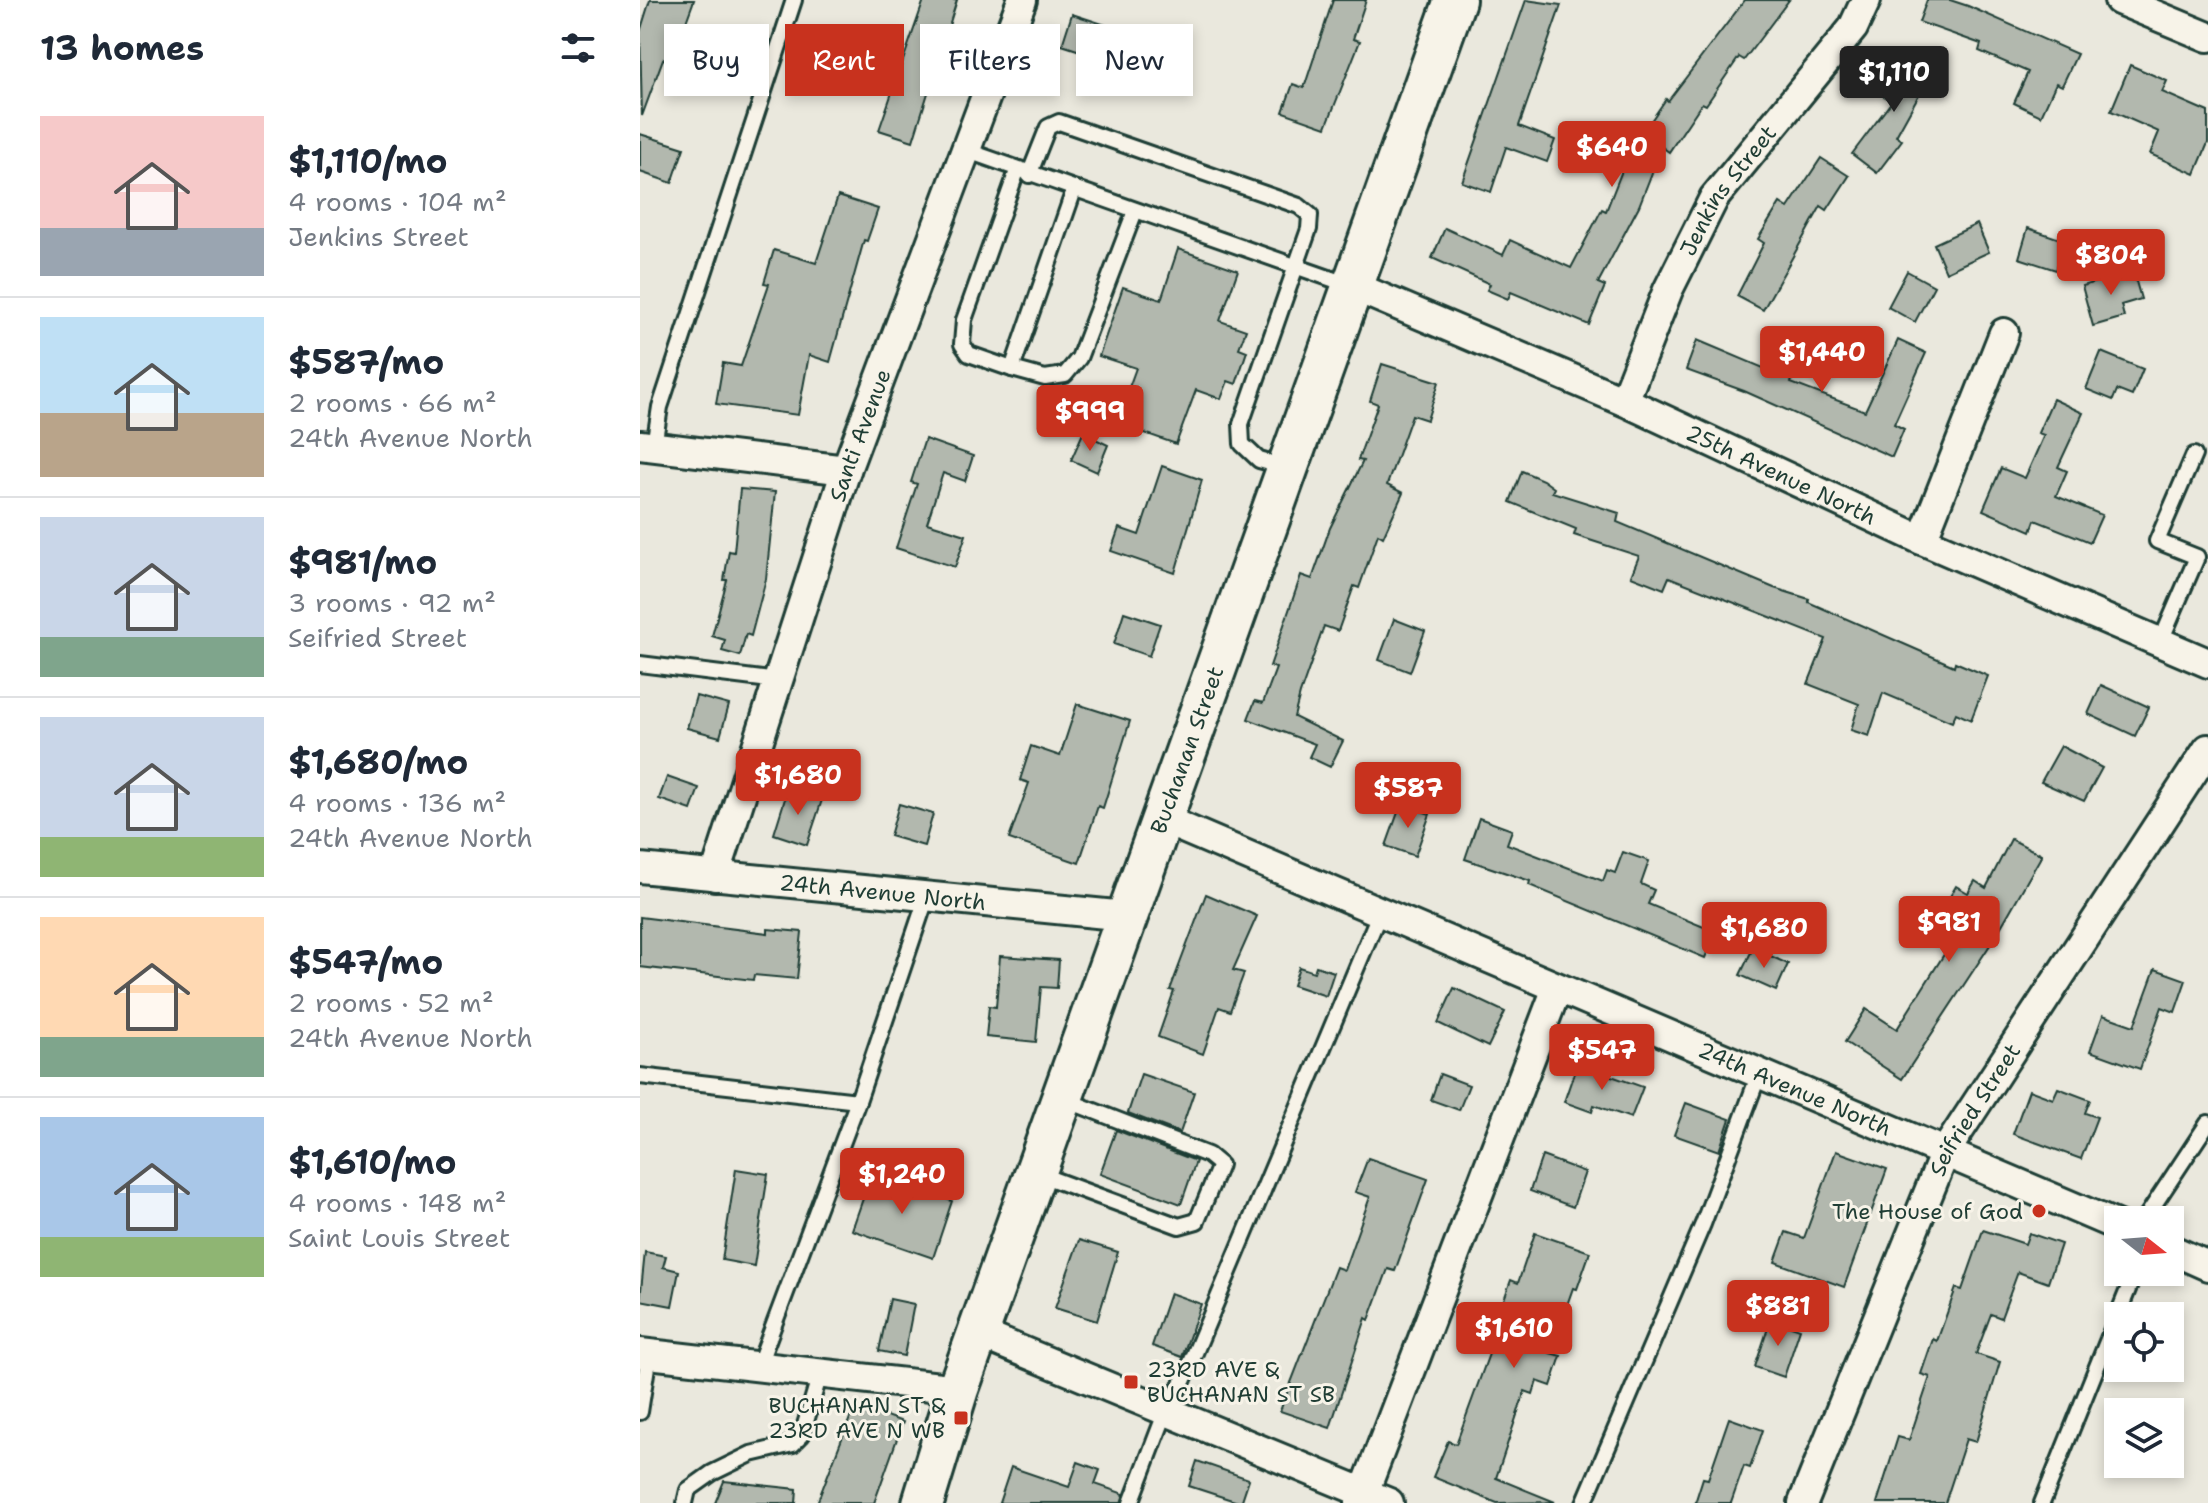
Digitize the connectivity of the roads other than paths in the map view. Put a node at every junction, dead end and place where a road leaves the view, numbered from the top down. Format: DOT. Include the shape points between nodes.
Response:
graph roads {
  1 [pos="794,0"];
  2 [pos="1022,0"];
  3 [pos="1455,0"];
  4 [pos="1866,0"];
  5 [pos="2119,0"];
  6 [pos="2206,32"];
  7 [pos="968,151"];
  8 [pos="1023,173"];
  9 [pos="1074,190"];
  10 [pos="1135,211"];
  11 [pos="1295,266"];
  12 [pos="1353,286"];
  13 [pos="2004,333"];
  14 [pos="1012,369"];
  15 [pos="1624,401"];
  16 [pos="647,446"];
  17 [pos="2194,455"];
  18 [pos="1288,468"];
  19 [pos="846,470"];
  20 [pos="1922,540"];
  21 [pos="2160,643"];
  22 [pos="2208,663"];
  23 [pos="640,664"];
  24 [pos="778,681"];
  25 [pos="2208,749"];
  26 [pos="1162,819"];
  27 [pos="640,868"];
  28 [pos="715,876"];
  29 [pos="927,896"];
  30 [pos="1380,912"];
  31 [pos="1126,916"];
  32 [pos="1557,988"];
  33 [pos="1759,1074"];
  34 [pos="640,1076"];
  35 [pos="1062,1098"];
  36 [pos="858,1101"];
  37 [pos="2208,1123"];
  38 [pos="1945,1152"];
  39 [pos="1035,1172"];
  40 [pos="2153,1206"];
  41 [pos="2104,1220"];
  42 [pos="2184,1255"];
  43 [pos="2208,1266"];
  44 [pos="2129,1286"];
  45 [pos="978,1333"];
  46 [pos="645,1353"];
  47 [pos="758,1367"];
  48 [pos="820,1374"];
  49 [pos="958,1389"];
  50 [pos="1166,1411"];
  51 [pos="640,1412"];
  52 [pos="1371,1500"];
  53 [pos="685,1503"];
  54 [pos="923,1503"];
  55 [pos="1131,1503"];
  56 [pos="1584,1503"];
  57 [pos="1803,1503"];
  58 [pos="2042,1503"];
  1 -- 16 [label="lane"];
  2 -- 7 [label="street, Santi Avenue"];
  3 -- 12 [label="street, Buchanan Street"];
  4 -- 15 [label="street, Jenkins Street" via="1853,28 1714,198 1668,290"];
  5 -- 6 [label="street"];
  7 -- 8 [label="lane"];
  7 -- 19 [label="street, Santi Avenue"];
  8 -- 9 [label="lane"];
  8 -- 11 [label="lane" via="1048,127 1071,124 1299,206 1310,215"];
  8 -- 14 [label="lane" via="964,320 962,344 969,354"];
  9 -- 10 [label="lane"];
  9 -- 14 [label="lane"];
  10 -- 11 [label="lane"];
  10 -- 14 [label="lane" via="1079,358 1065,375 1045,378"];
  11 -- 12 [label="lane"];
  11 -- 18 [label="lane" via="1241,424 1242,444 1259,460"];
  12 -- 15 [label="street, 25th Avenue North"];
  12 -- 18 [label="street, Buchanan Street"];
  13 -- 20 [label="street"];
  15 -- 20 [label="street, 25th Avenue North"];
  16 -- 19 [label="street"];
  17 -- 21 [label="lane" via="2157,541 2197,557"];
  18 -- 26 [label="street, Buchanan Street"];
  19 -- 24 [label="street, Santi Avenue"];
  20 -- 21 [label="street, 25th Avenue North"];
  21 -- 22 [label="street, 25th Avenue North"];
  23 -- 24 [label="lane"];
  24 -- 28 [label="street, Santi Avenue"];
  25 -- 38 [label="street, Seifried Street"];
  26 -- 30 [label="street, 24th Avenue North"];
  26 -- 31 [label="street, Buchanan Street"];
  27 -- 28 [label="street, 24th Avenue North"];
  28 -- 29 [label="street, 24th Avenue North"];
  29 -- 31 [label="street, 24th Avenue North"];
  29 -- 36 [label="lane"];
  30 -- 32 [label="street, 24th Avenue North"];
  30 -- 50 [label="lane"];
  31 -- 35 [label="street, Buchanan Street"];
  32 -- 33 [label="street, 24th Avenue North"];
  32 -- 52 [label="street"];
  33 -- 38 [label="street, 24th Avenue North"];
  33 -- 56 [label="lane" via="1703,1224"];
  34 -- 36 [label="lane"];
  35 -- 39 [label="street, Buchanan Street"];
  35 -- 39 [label="lane" via="1208,1155 1220,1165 1197,1221 1179,1226"];
  36 -- 47 [label="lane"];
  37 -- 40 [label="lane"];
  38 -- 41 [label="street, 24th Avenue North"];
  38 -- 57 [label="street, Seifried Street"];
  39 -- 45 [label="street, Buchanan Street"];
  42 -- 43 [label="street"];
  44 -- 58 [label="lane"];
  45 -- 49 [label="street, Buchanan Street"];
  45 -- 50 [label="street"];
  46 -- 47 [label="street"];
  46 -- 51 [label="lane"];
  47 -- 48 [label="street"];
  48 -- 49 [label="street"];
  48 -- 53 [label="lane" via="802,1435 793,1444 751,1454 712,1473 688,1490"];
  49 -- 54 [label="street, Buchanan Street"];
  50 -- 52 [label="street"];
  50 -- 55 [label="lane"];
}
